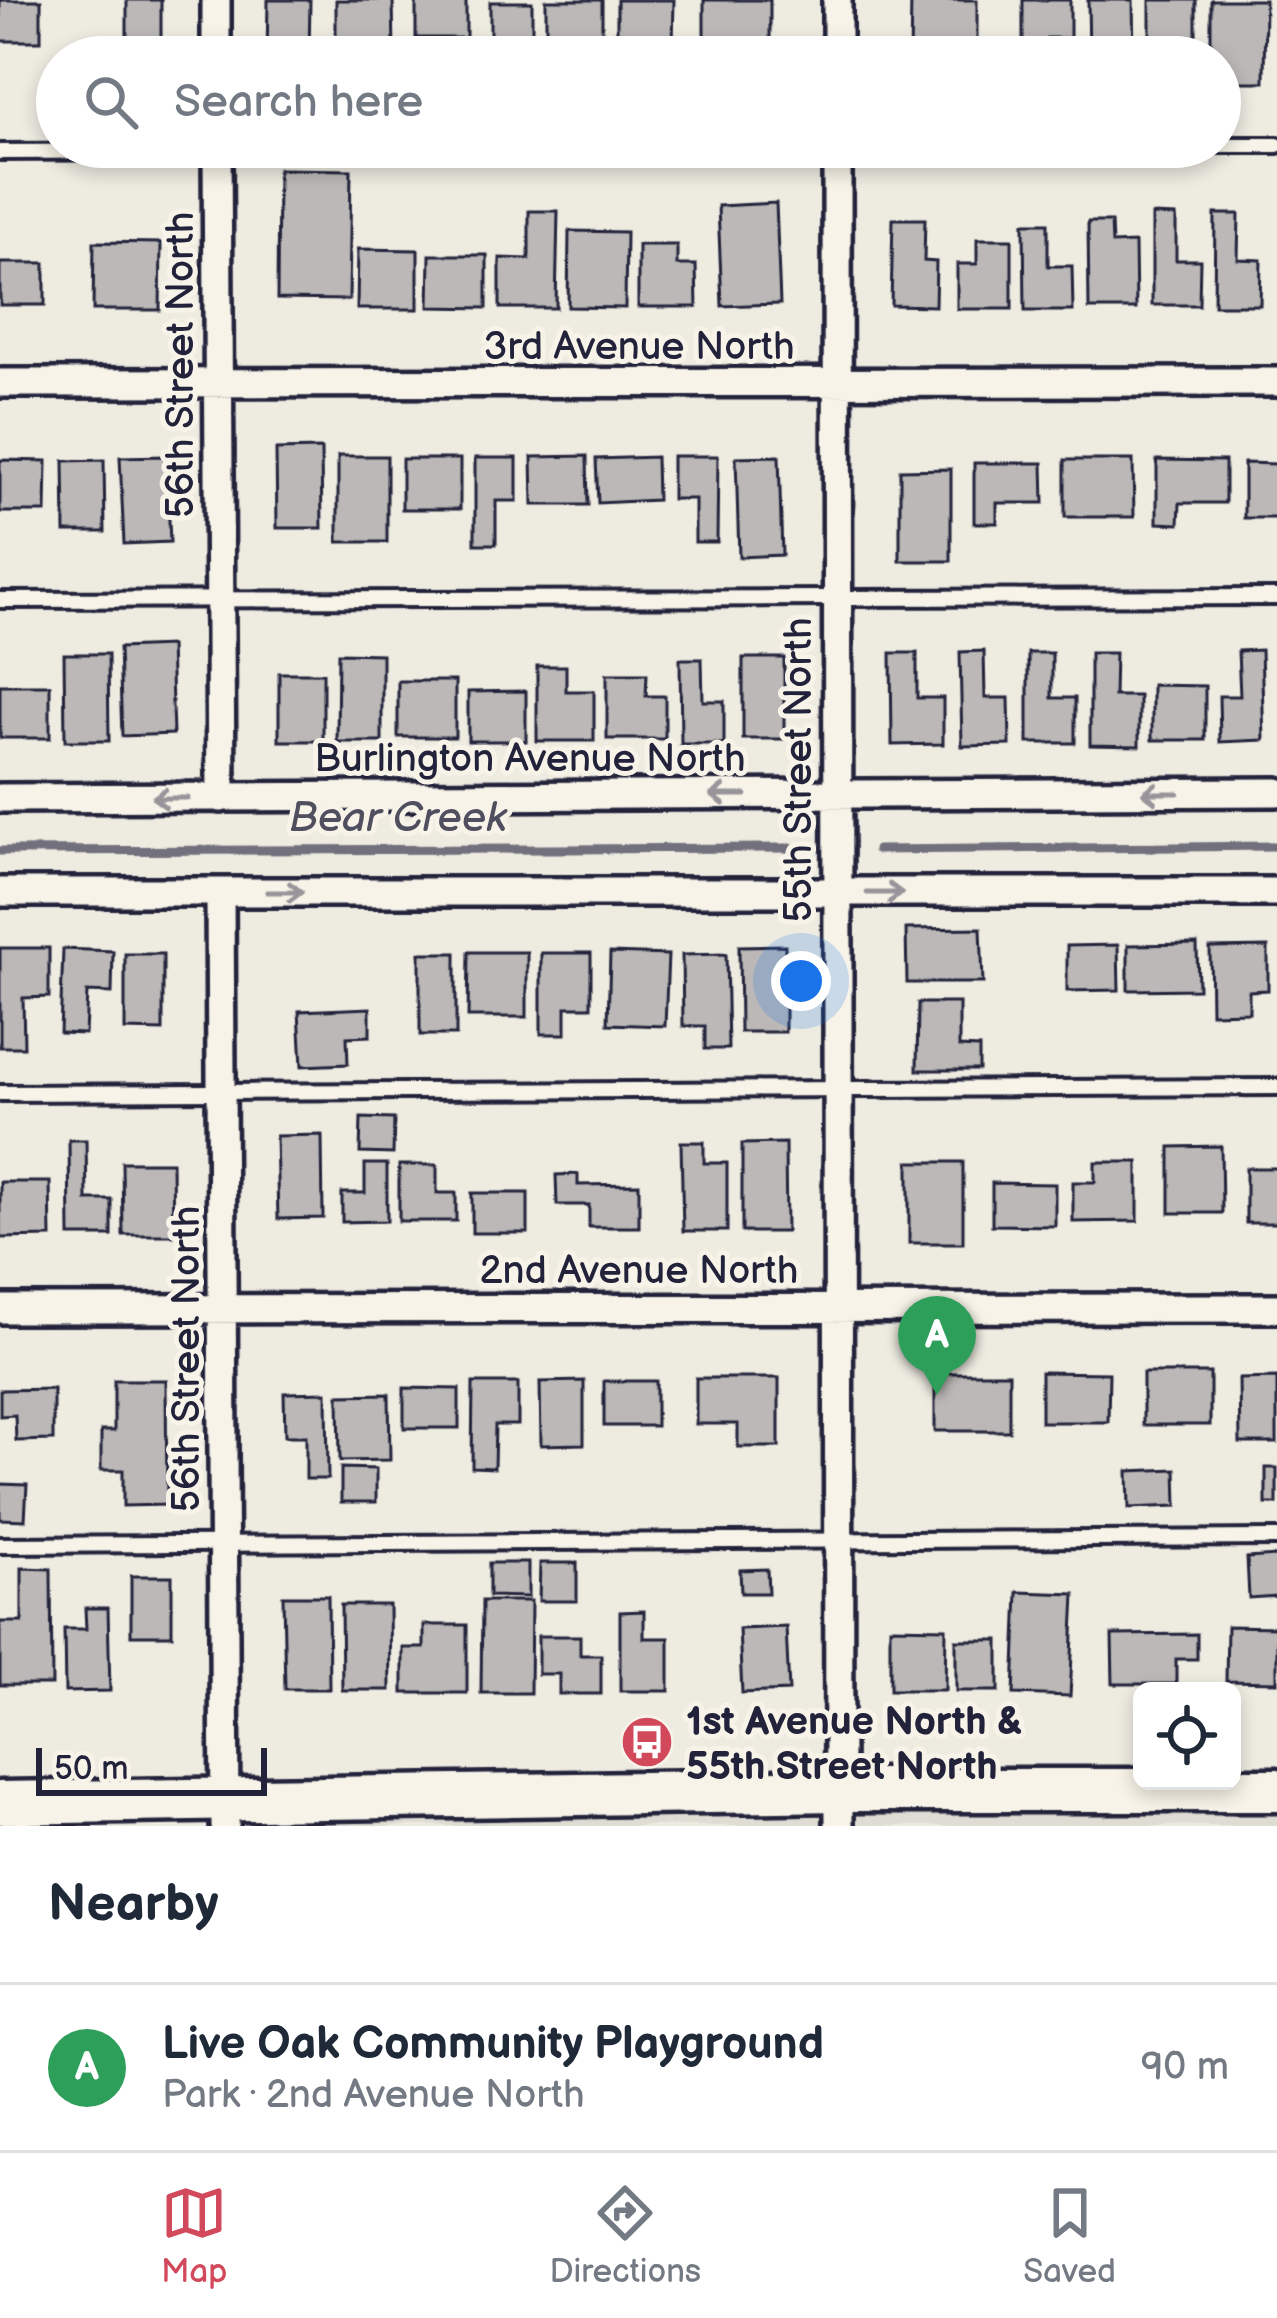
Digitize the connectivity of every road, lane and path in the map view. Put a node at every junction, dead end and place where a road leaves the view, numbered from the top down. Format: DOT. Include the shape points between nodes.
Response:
graph roads {
  1 [pos="216,0"];
  2 [pos="837,0"];
  3 [pos="216,36"];
  4 [pos="837,36"];
  5 [pos="1277,145"];
  6 [pos="1241,146"];
  7 [pos="0,152"];
  8 [pos="36,152"];
  9 [pos="217,168"];
  10 [pos="837,168"];
  11 [pos="1277,382"];
  12 [pos="0,383"];
  13 [pos="218,383"];
  14 [pos="837,385"];
  15 [pos="1277,597"];
  16 [pos="837,599"];
  17 [pos="0,600"];
  18 [pos="219,600"];
  19 [pos="1277,792"];
  20 [pos="836,795"];
  21 [pos="0,798"];
  22 [pos="221,798"];
  23 [pos="0,892"];
  24 [pos="220,892"];
  25 [pos="1277,892"];
  26 [pos="836,893"];
  27 [pos="838,1086"];
  28 [pos="1277,1088"];
  29 [pos="223,1092"];
  30 [pos="0,1094"];
  31 [pos="225,1308"];
  32 [pos="1277,1308"];
  33 [pos="840,1309"];
  34 [pos="0,1310"];
  35 [pos="1277,1538"];
  36 [pos="839,1542"];
  37 [pos="0,1544"];
  38 [pos="225,1544"];
  39 [pos="1277,1790"];
  40 [pos="0,1803"];
  41 [pos="839,1808"];
  42 [pos="224,1814"];
  1 -- 3 [label="street"];
  2 -- 4 [label="street"];
  5 -- 6 [label="lane"];
  7 -- 8 [label="lane"];
  9 -- 13 [label="street, 56th Street North"];
  10 -- 14 [label="street, 55th Street North"];
  11 -- 14 [label="street, 3rd Avenue North"];
  12 -- 13 [label="street, 3rd Avenue North"];
  13 -- 14 [label="street, 3rd Avenue North"];
  13 -- 18 [label="street, 56th Street North"];
  14 -- 16 [label="street, 55th Street North"];
  15 -- 16 [label="lane"];
  16 -- 18 [label="lane"];
  16 -- 20 [label="street, 55th Street North"];
  17 -- 18 [label="lane"];
  18 -- 22 [label="street, 56th Street North"];
  19 -- 20 [label="street, Burlington Avenue North, one-way"];
  20 -- 22 [label="street, Burlington Avenue North, one-way"];
  20 -- 26 [label="street, 55th Street North"];
  22 -- 21 [label="street, Burlington Avenue North, one-way"];
  23 -- 24 [label="street"];
  24 -- 26 [label="street, one-way"];
  24 -- 29 [label="street, 56th Street North"];
  26 -- 25 [label="street, one-way"];
  26 -- 27 [label="street, 55th Street North"];
  27 -- 28 [label="lane"];
  27 -- 29 [label="lane"];
  27 -- 33 [label="street, 55th Street North"];
  29 -- 30 [label="lane"];
  29 -- 31 [label="street, 56th Street North"];
  31 -- 33 [label="street, 2nd Avenue North"];
  31 -- 34 [label="street, 2nd Avenue North"];
  31 -- 38 [label="street, 56th Street North"];
  32 -- 33 [label="street, 2nd Avenue North"];
  33 -- 36 [label="street, 55th Street North"];
  35 -- 36 [label="lane"];
  36 -- 38 [label="lane"];
  36 -- 41 [label="street, 55th Street North"];
  37 -- 38 [label="lane"];
  38 -- 42 [label="street, 56th Street North"];
  39 -- 41 [label="main road"];
  40 -- 42 [label="main road"];
  41 -- 42 [label="main road"];
}
